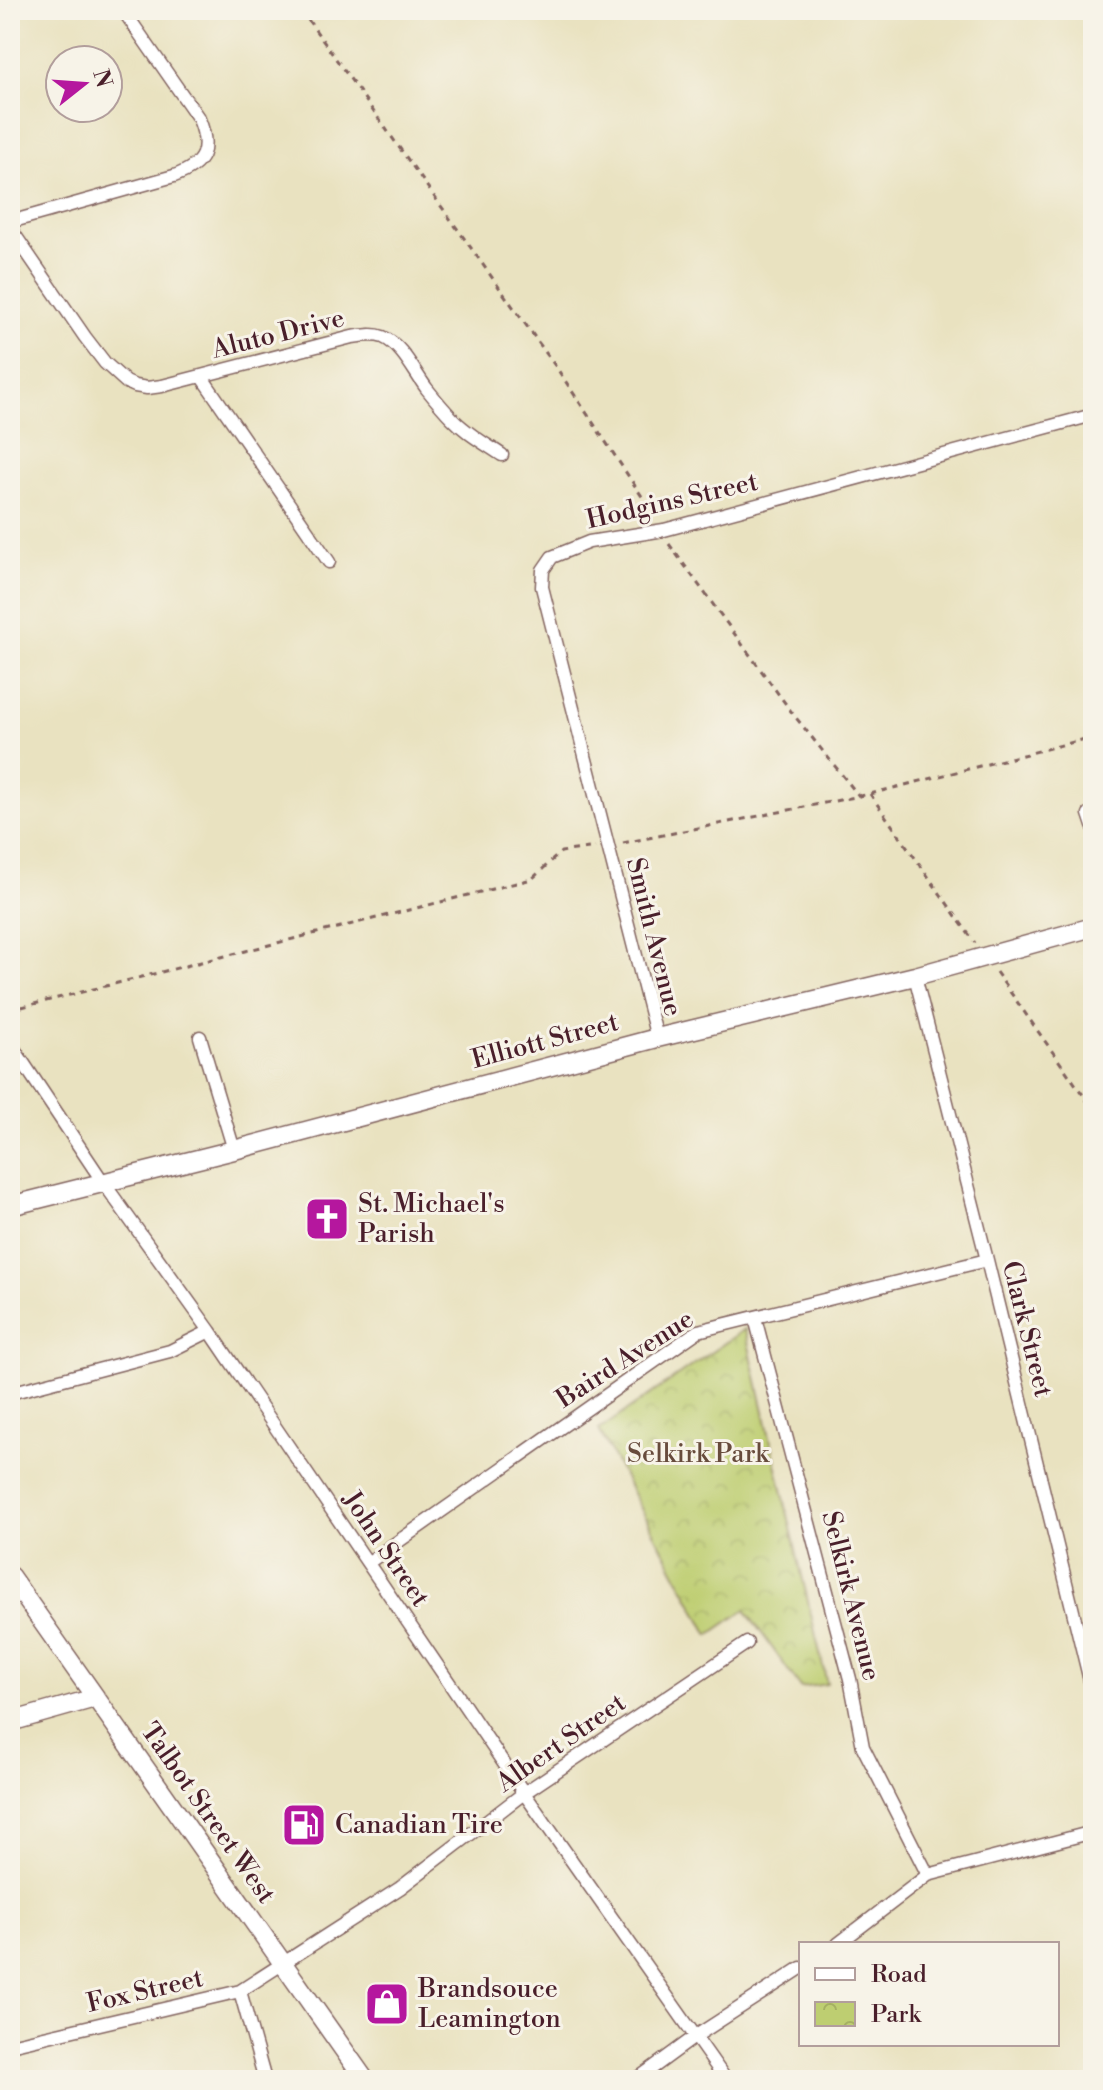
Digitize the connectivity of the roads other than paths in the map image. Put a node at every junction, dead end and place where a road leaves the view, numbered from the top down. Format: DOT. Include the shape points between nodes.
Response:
graph roads {
  1 [pos="123,10"];
  2 [pos="10,222"];
  3 [pos="10,228"];
  4 [pos="201,376"];
  5 [pos="1093,415"];
  6 [pos="502,455"];
  7 [pos="329,562"];
  8 [pos="607,846"];
  9 [pos="1093,927"];
  10 [pos="915,976"];
  11 [pos="200,1037"];
  12 [pos="657,1038"];
  13 [pos="10,1043"];
  14 [pos="234,1150"];
  15 [pos="103,1182"];
  16 [pos="10,1206"];
  17 [pos="987,1260"];
  18 [pos="755,1318"];
  19 [pos="210,1331"];
  20 [pos="10,1393"];
  21 [pos="369,1562"];
  22 [pos="10,1576"];
  23 [pos="747,1643"];
  24 [pos="1093,1693"];
  25 [pos="95,1698"];
  26 [pos="10,1722"];
  27 [pos="524,1793"];
  28 [pos="1093,1832"];
  29 [pos="928,1875"];
  30 [pos="841,1942"];
  31 [pos="283,1964"];
  32 [pos="799,1969"];
  33 [pos="240,1991"];
  34 [pos="696,2036"];
  35 [pos="10,2045"];
  36 [pos="265,2080"];
  37 [pos="365,2080"];
  38 [pos="636,2080"];
  39 [pos="726,2080"];
  1 -- 2 [label="street" via="199,119 205,146 201,161 189,170"];
  3 -- 4 [label="street, Aluto Drive" via="85,337 126,382 147,388"];
  4 -- 6 [label="street, Aluto Drive" via="352,337 381,337 404,356 452,418"];
  4 -- 7 [label="street"];
  5 -- 8 [label="street, Hodgins Street" via="664,530 589,542 552,557 543,570 542,587"];
  8 -- 12 [label="street, Smith Avenue"];
  9 -- 10 [label="street, Elliott Street"];
  10 -- 12 [label="street, Elliott Street"];
  10 -- 17 [label="street, Clark Street"];
  11 -- 14 [label="street"];
  12 -- 14 [label="street, Elliott Street"];
  13 -- 15 [label="street, John Street"];
  14 -- 15 [label="street, Elliott Street"];
  15 -- 16 [label="street, Elliott Street"];
  15 -- 19 [label="street, John Street"];
  17 -- 18 [label="street, Baird Avenue"];
  17 -- 24 [label="street, Clark Street"];
  18 -- 21 [label="street, Baird Avenue" via="698,1331"];
  18 -- 29 [label="street, Selkirk Avenue" via="863,1747"];
  19 -- 20 [label="street" via="170,1351"];
  19 -- 21 [label="street, John Street"];
  21 -- 27 [label="street, John Street"];
  22 -- 25 [label="street, Talbot Street West"];
  23 -- 27 [label="street, Albert Street"];
  25 -- 26 [label="street"];
  25 -- 31 [label="street, Talbot Street West"];
  27 -- 31 [label="street, Albert Street" via="400,1888"];
  27 -- 34 [label="street, John Street"];
  28 -- 29 [label="street"];
  29 -- 30 [label="street"];
  31 -- 33 [label="street, Fox Street"];
  31 -- 37 [label="street, Talbot Street West"];
  32 -- 34 [label="street"];
  33 -- 35 [label="street, Fox Street"];
  33 -- 36 [label="street"];
  34 -- 38 [label="street"];
  34 -- 39 [label="street, John Street"];
}
